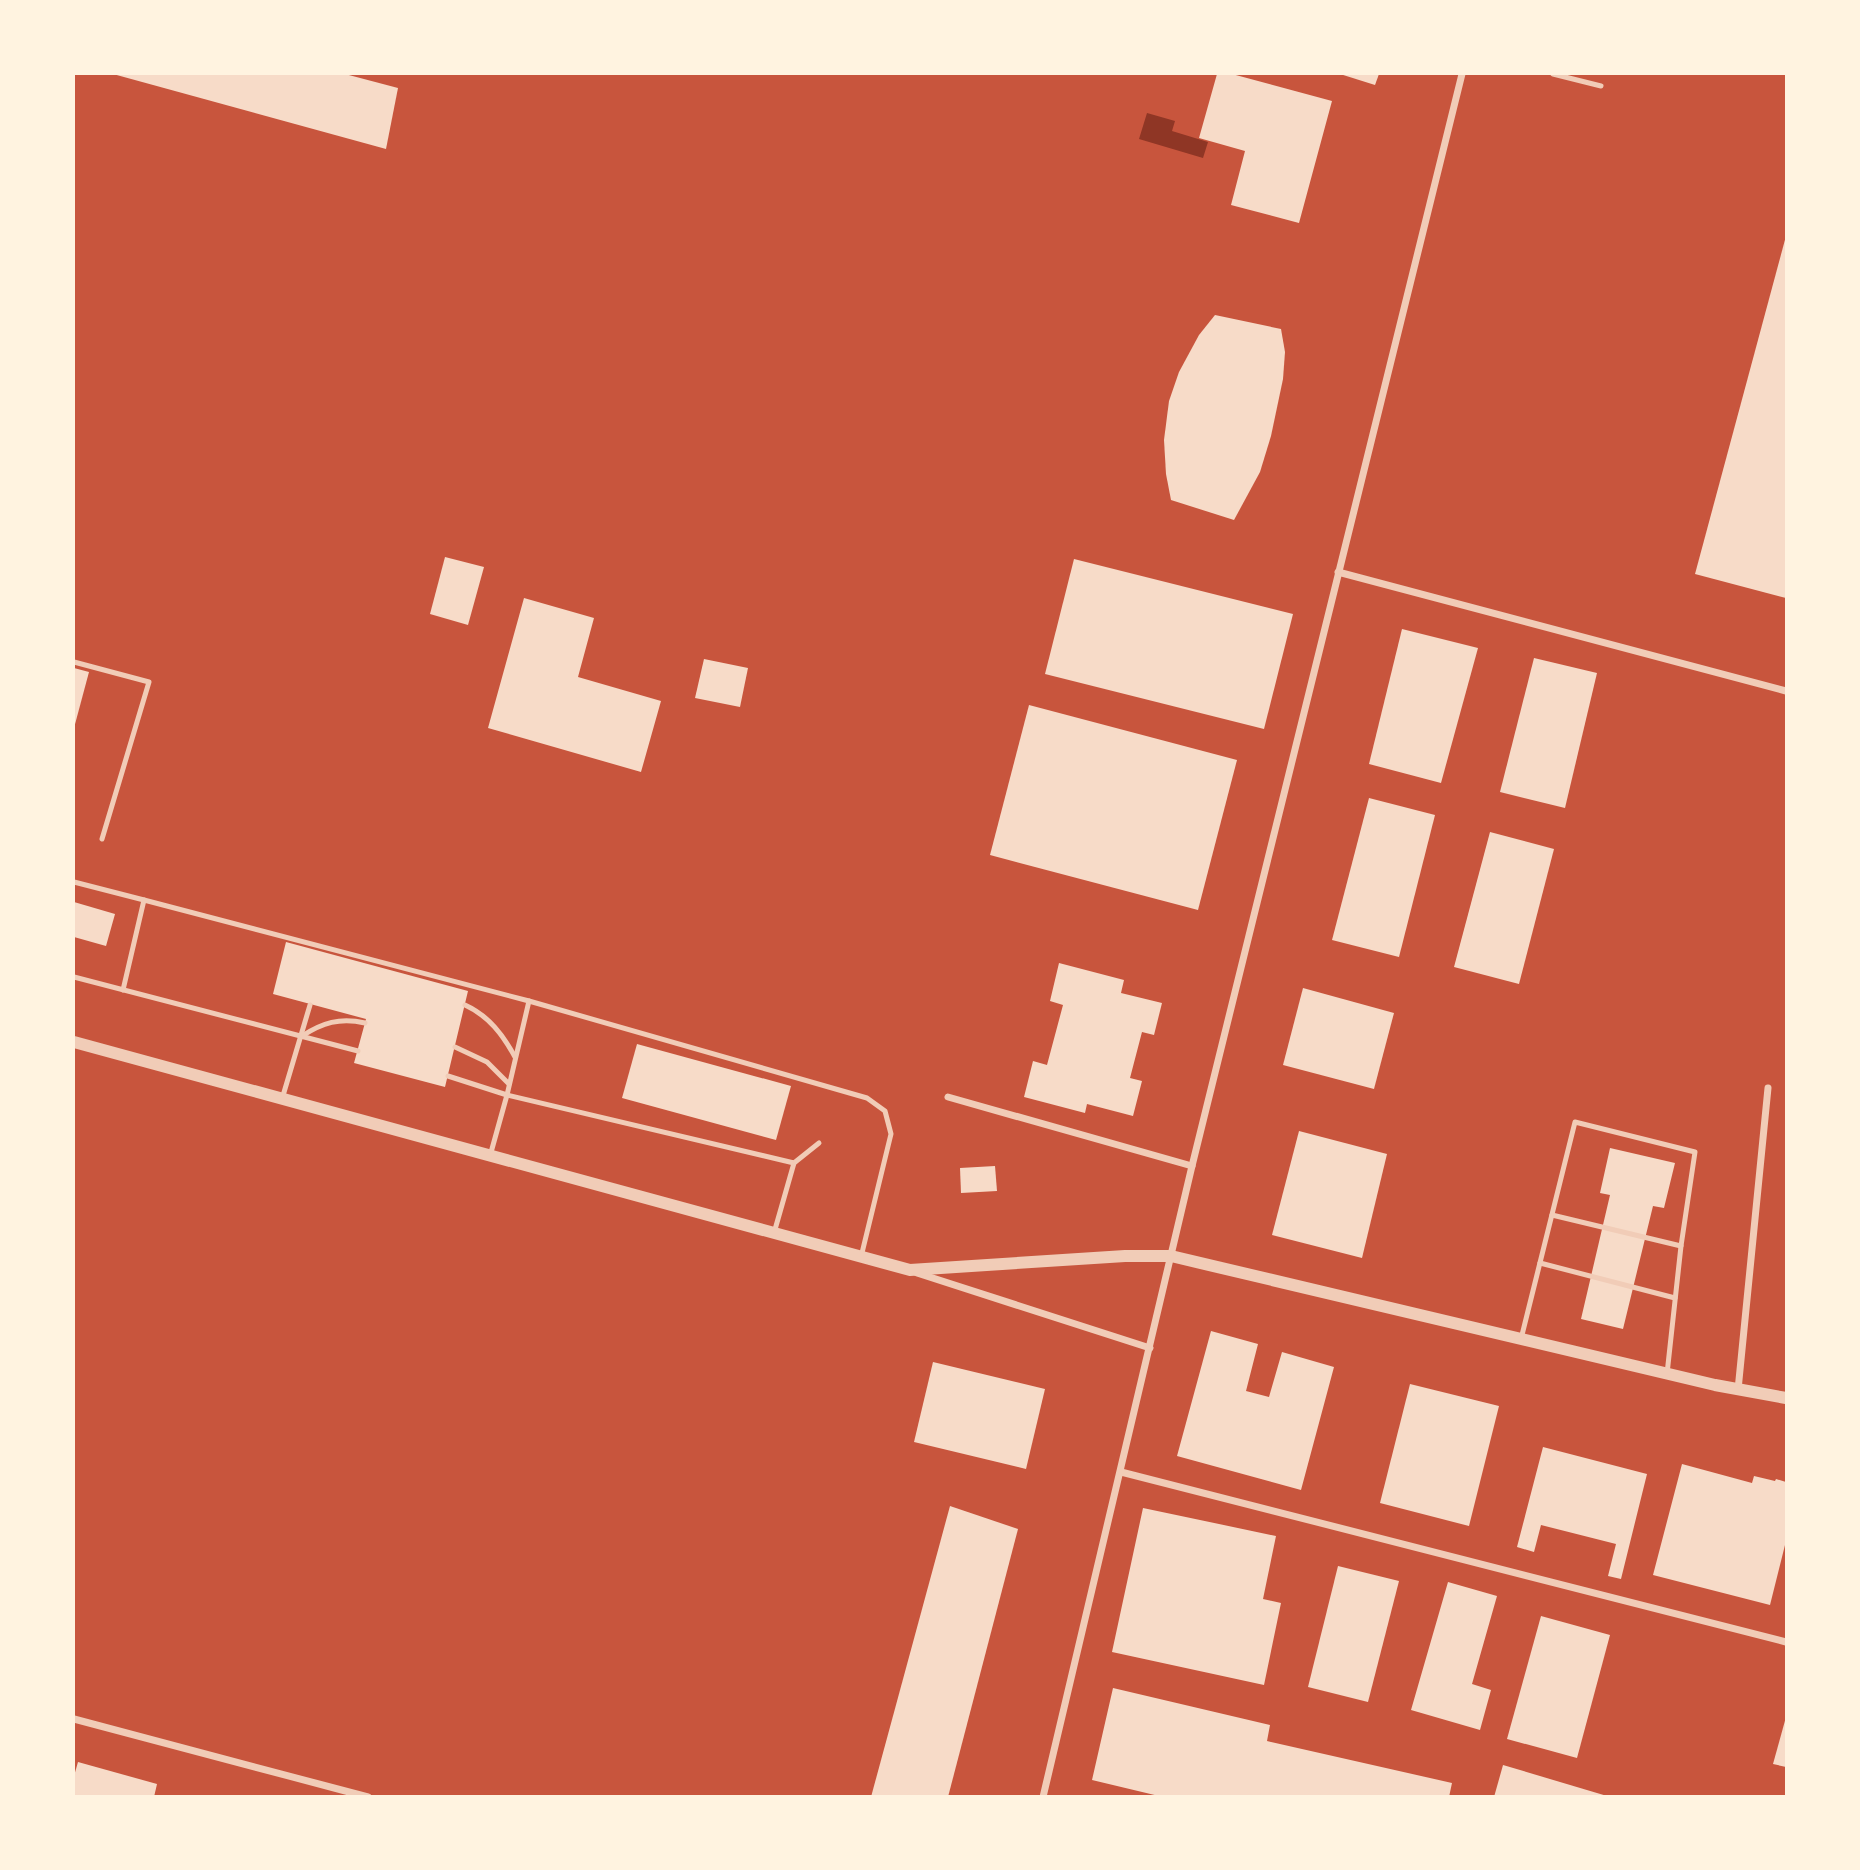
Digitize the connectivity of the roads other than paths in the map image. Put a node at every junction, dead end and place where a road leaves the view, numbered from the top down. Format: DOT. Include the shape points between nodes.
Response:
graph roads {
  1 [pos="1462,74"];
  2 [pos="1553,74"];
  3 [pos="1601,86"];
  4 [pos="1338,572"];
  5 [pos="74,662"];
  6 [pos="1787,691"];
  7 [pos="102,839"];
  8 [pos="74,882"];
  9 [pos="144,900"];
  10 [pos="74,977"];
  11 [pos="123,990"];
  12 [pos="529,1001"];
  13 [pos="310,1005"];
  14 [pos="465,1005"];
  15 [pos="365,1023"];
  16 [pos="301,1036"];
  17 [pos="74,1042"];
  18 [pos="455,1047"];
  19 [pos="358,1051"];
  20 [pos="515,1058"];
  21 [pos="448,1076"];
  22 [pos="509,1084"];
  23 [pos="1768,1088"];
  24 [pos="507,1095"];
  25 [pos="948,1097"];
  26 [pos="282,1099"];
  27 [pos="820,1143"];
  28 [pos="490,1156"];
  29 [pos="794,1163"];
  30 [pos="1192,1166"];
  31 [pos="1552,1215"];
  32 [pos="774,1233"];
  33 [pos="1681,1246"];
  34 [pos="1171,1256"];
  35 [pos="862,1257"];
  36 [pos="1540,1264"];
  37 [pos="910,1270"];
  38 [pos="1675,1298"];
  39 [pos="1521,1339"];
  40 [pos="1150,1348"];
  41 [pos="1667,1374"];
  42 [pos="1738,1390"];
  43 [pos="1787,1398"];
  44 [pos="1122,1472"];
  45 [pos="1787,1642"];
  46 [pos="74,1719"];
  47 [pos="1046,1796"];
  48 [pos="368,1797"];
  1 -- 4 [label="street"];
  2 -- 3 [label="lane"];
  4 -- 6 [label="street"];
  4 -- 30 [label="street"];
  5 -- 7 [label="lane" via="149,682"];
  8 -- 9 [label="lane"];
  9 -- 11 [label="lane"];
  9 -- 12 [label="lane"];
  10 -- 11 [label="lane"];
  11 -- 16 [label="lane"];
  12 -- 20 [label="lane"];
  12 -- 35 [label="lane" via="877,1104 891,1133"];
  13 -- 16 [label="lane"];
  14 -- 20 [label="lane" via="496,1028"];
  15 -- 16 [label="lane" via="328,1022"];
  16 -- 19 [label="lane"];
  16 -- 26 [label="lane"];
  17 -- 26 [label="street"];
  18 -- 22 [label="lane" via="487,1062"];
  20 -- 22 [label="lane"];
  21 -- 24 [label="lane"];
  22 -- 24 [label="lane"];
  23 -- 42 [label="street"];
  24 -- 28 [label="lane"];
  24 -- 29 [label="lane"];
  25 -- 30 [label="street"];
  26 -- 28 [label="street"];
  27 -- 29 [label="lane"];
  28 -- 32 [label="street"];
  29 -- 32 [label="lane"];
  30 -- 34 [label="street"];
  31 -- 33 [label="lane"];
  31 -- 33 [label="lane" via="1576,1122 1695,1152"];
  31 -- 36 [label="lane"];
  32 -- 35 [label="street"];
  33 -- 38 [label="lane"];
  34 -- 37 [label="street"];
  34 -- 39 [label="street"];
  34 -- 40 [label="street"];
  35 -- 37 [label="street"];
  36 -- 38 [label="lane"];
  36 -- 39 [label="lane"];
  37 -- 40 [label="street"];
  38 -- 41 [label="lane"];
  39 -- 41 [label="street"];
  40 -- 44 [label="street"];
  41 -- 42 [label="street"];
  42 -- 43 [label="street"];
  44 -- 45 [label="street"];
  44 -- 47 [label="street"];
  46 -- 48 [label="street"];
}
